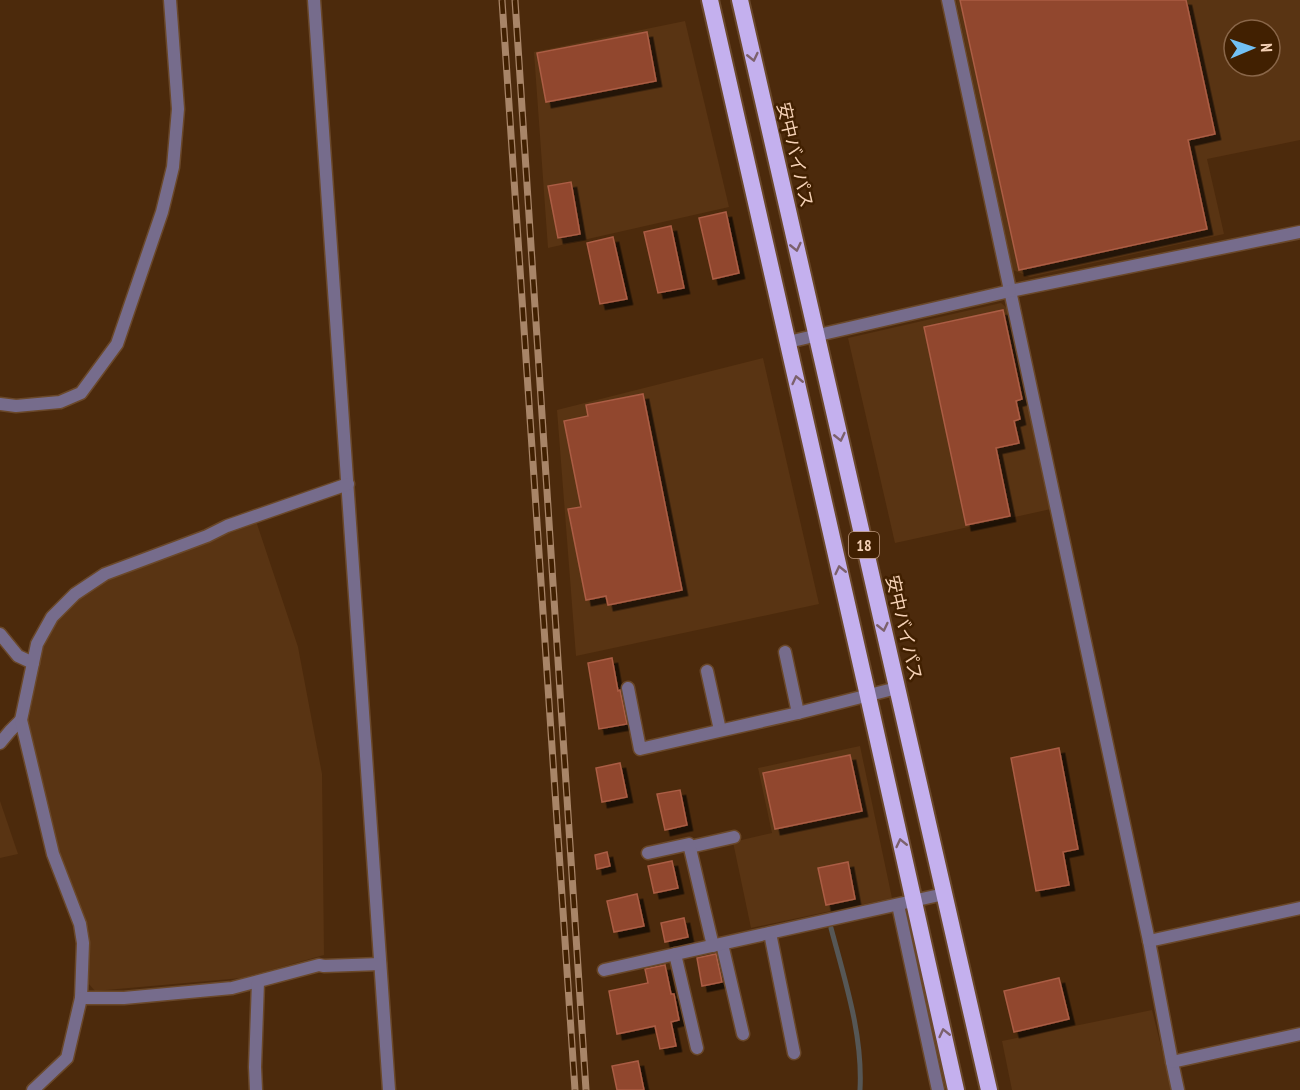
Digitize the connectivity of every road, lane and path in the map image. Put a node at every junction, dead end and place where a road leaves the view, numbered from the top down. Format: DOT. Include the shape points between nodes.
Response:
graph roads {
  1 [pos="170,0"];
  2 [pos="314,0"];
  3 [pos="710,0"];
  4 [pos="740,0"];
  5 [pos="948,0"];
  6 [pos="1300,232"];
  7 [pos="1010,291"];
  8 [pos="816,335"];
  9 [pos="788,342"];
  10 [pos="0,404"];
  11 [pos="348,484"];
  12 [pos="0,634"];
  13 [pos="785,652"];
  14 [pos="33,663"];
  15 [pos="707,670"];
  16 [pos="628,688"];
  17 [pos="897,688"];
  18 [pos="868,696"];
  19 [pos="798,713"];
  20 [pos="21,720"];
  21 [pos="720,730"];
  22 [pos="0,743"];
  23 [pos="734,837"];
  24 [pos="690,848"];
  25 [pos="648,853"];
  26 [pos="944,894"];
  27 [pos="906,903"];
  28 [pos="1300,908"];
  29 [pos="770,933"];
  30 [pos="1149,941"];
  31 [pos="717,945"];
  32 [pos="675,954"];
  33 [pos="380,964"];
  34 [pos="604,970"];
  35 [pos="258,982"];
  36 [pos="81,998"];
  37 [pos="743,1034"];
  38 [pos="1300,1034"];
  39 [pos="697,1048"];
  40 [pos="794,1053"];
  41 [pos="1172,1062"];
  42 [pos="33,1090"];
  43 [pos="256,1090"];
  44 [pos="389,1090"];
  45 [pos="938,1090"];
  46 [pos="956,1090"];
  47 [pos="988,1090"];
  48 [pos="1179,1090"];
  1 -- 10 [label="street" via="178,109 173,167 159,222 117,344 81,393 60,402"];
  2 -- 11 [label="street"];
  3 -- 9 [label="highway, 18"];
  4 -- 8 [label="highway, 安中バイパス / 18, one-way"];
  5 -- 7 [label="street"];
  6 -- 7 [label="street"];
  7 -- 8 [label="street"];
  7 -- 30 [label="street"];
  8 -- 9 [label="street"];
  8 -- 17 [label="highway, 安中バイパス / 18, one-way"];
  18 -- 9 [label="highway, 18, one-way"];
  11 -- 14 [label="street" via="105,574 75,594 52,617 37,644"];
  11 -- 33 [label="street"];
  12 -- 14 [label="street" via="18,656"];
  13 -- 19 [label="street"];
  14 -- 20 [label="street"];
  15 -- 21 [label="street"];
  16 -- 21 [label="street" via="640,749"];
  17 -- 18 [label="street"];
  17 -- 26 [label="highway, 安中バイパス / 18"];
  18 -- 19 [label="street"];
  27 -- 18 [label="highway, 18, one-way"];
  19 -- 21 [label="street"];
  20 -- 22 [label="street"];
  20 -- 36 [label="street" via="53,854 80,924"];
  23 -- 24 [label="street"];
  24 -- 25 [label="street" via="689,844"];
  24 -- 31 [label="street"];
  26 -- 27 [label="street"];
  26 -- 47 [label="highway, 安中バイパス / 18"];
  27 -- 29 [label="street"];
  27 -- 45 [label="street"];
  46 -- 27 [label="highway, 18, one-way"];
  28 -- 30 [label="street"];
  29 -- 31 [label="street"];
  29 -- 40 [label="street"];
  30 -- 41 [label="street"];
  31 -- 32 [label="street"];
  31 -- 37 [label="street"];
  32 -- 34 [label="street"];
  32 -- 39 [label="street"];
  33 -- 35 [label="street" via="319,965"];
  33 -- 44 [label="street"];
  35 -- 36 [label="street" via="124,998"];
  35 -- 43 [label="street"];
  36 -- 42 [label="street" via="67,1058"];
  38 -- 41 [label="street"];
  41 -- 48 [label="street"];
}
